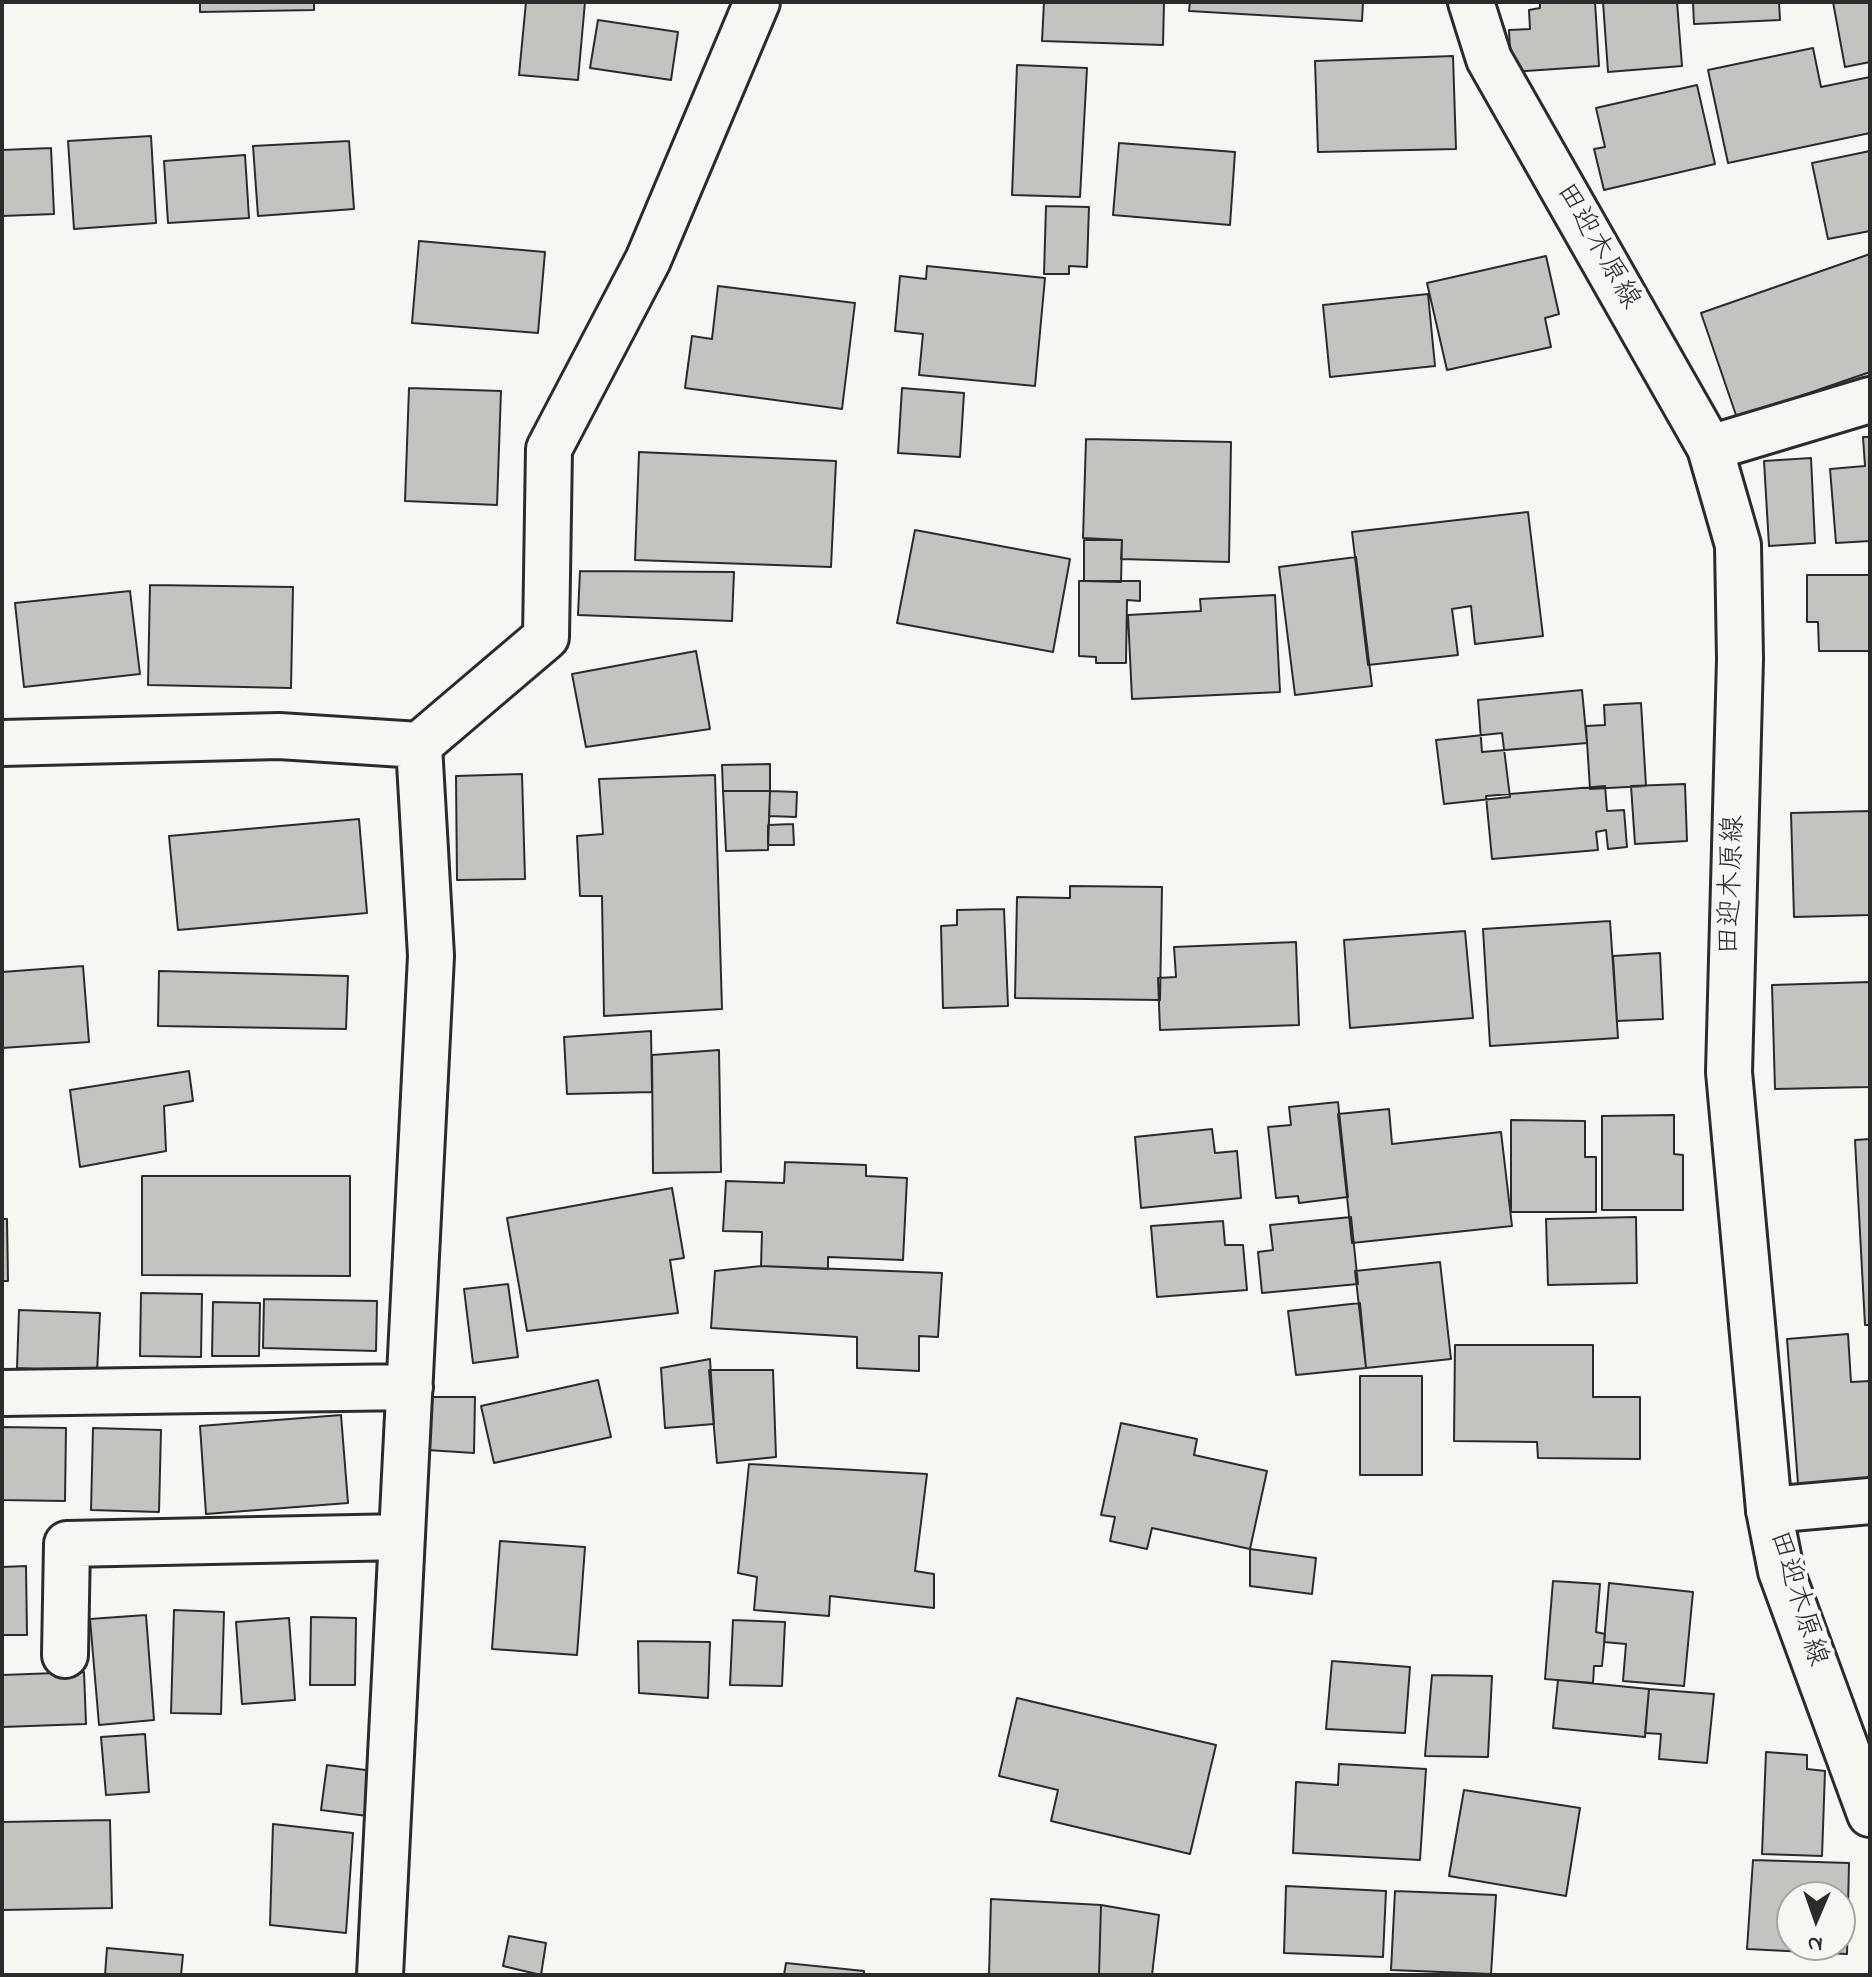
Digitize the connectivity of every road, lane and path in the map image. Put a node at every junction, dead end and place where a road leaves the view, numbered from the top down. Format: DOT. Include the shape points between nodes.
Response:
graph roads {
  1 [pos="757,2"];
  2 [pos="1471,2"];
  3 [pos="1870,400"];
  4 [pos="1710,448"];
  5 [pos="2,743"];
  6 [pos="419,745"];
  7 [pos="410,1387"];
  8 [pos="2,1393"];
  9 [pos="1870,1501"];
  10 [pos="1769,1510"];
  11 [pos="402,1537"];
  12 [pos="65,1655"];
  13 [pos="1870,1814"];
  14 [pos="380,1975"];
  1 -- 6 [label="street" via="648,260 549,449 546,637"];
  2 -- 4 [label="street, 田迎木原線" via="1489,59"];
  3 -- 4 [label="street"];
  4 -- 10 [label="street, 田迎木原線" via="1738,545 1729,1072"];
  5 -- 6 [label="street" via="279,736"];
  6 -- 7 [label="street" via="431,956"];
  7 -- 8 [label="street"];
  7 -- 11 [label="street"];
  9 -- 10 [label="street"];
  10 -- 13 [label="street, 田迎木原線" via="1781,1571"];
  11 -- 12 [label="street" via="67,1544"];
  11 -- 14 [label="street"];
}
